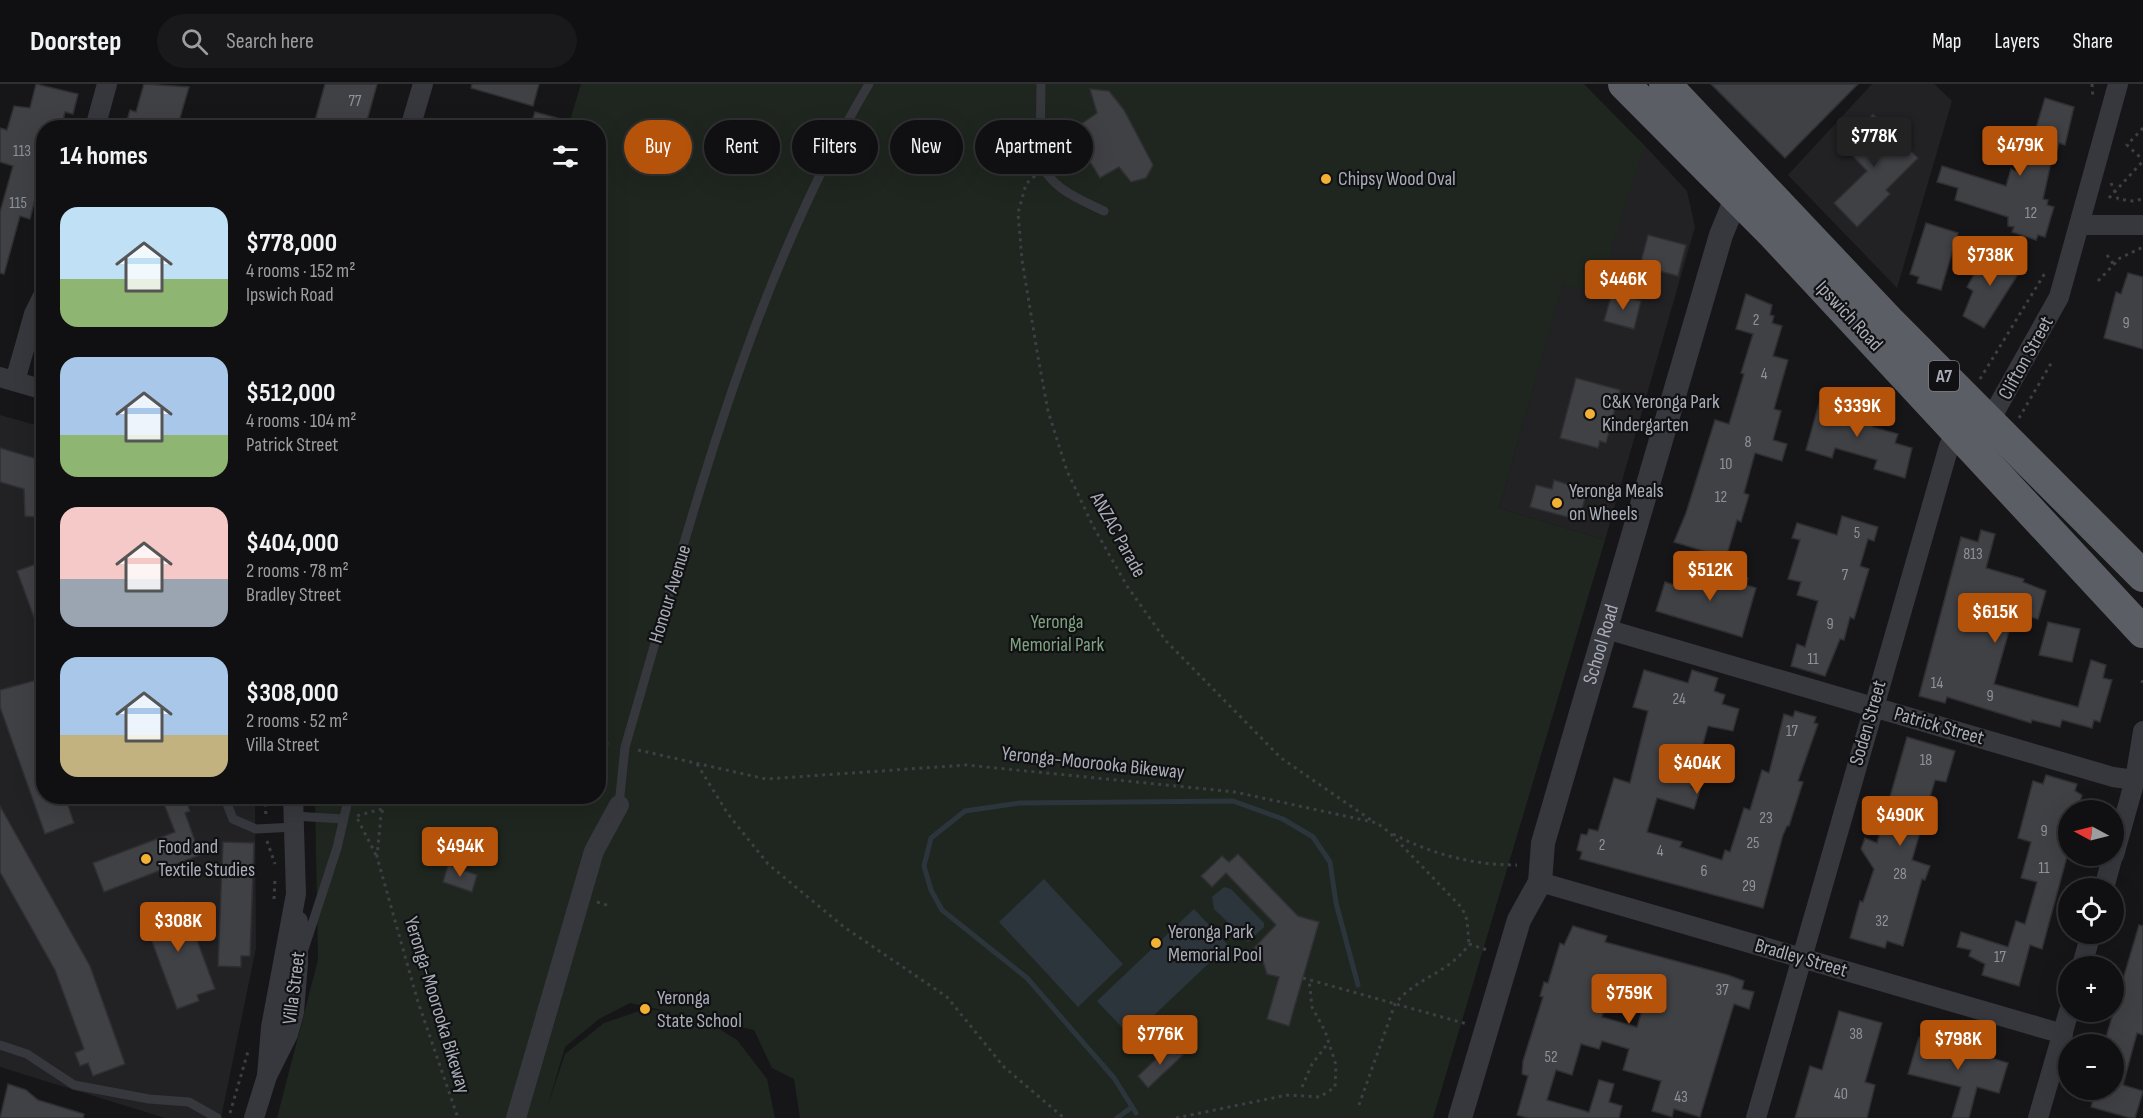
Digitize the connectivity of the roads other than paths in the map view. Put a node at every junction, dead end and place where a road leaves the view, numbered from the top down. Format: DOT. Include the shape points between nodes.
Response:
graph roads {
  1 [pos="107,84"];
  2 [pos="423,84"];
  3 [pos="868,84"];
  4 [pos="1041,84"];
  5 [pos="1624,84"];
  6 [pos="1665,84"];
  7 [pos="2118,84"];
  8 [pos="97,120"];
  9 [pos="412,120"];
  10 [pos="1742,184"];
  11 [pos="1104,211"];
  12 [pos="2079,225"];
  13 [pos="2143,225"];
  14 [pos="36,312"];
  15 [pos="7,379"];
  16 [pos="36,388"];
  17 [pos="2004,420"];
  18 [pos="1957,433"];
  19 [pos="2143,576"];
  20 [pos="1606,629"];
  21 [pos="2143,632"];
  22 [pos="1873,706"];
  23 [pos="2143,731"];
  24 [pos="2139,772"];
  25 [pos="227,804"];
  26 [pos="347,804"];
  27 [pos="619,806"];
  28 [pos="294,813"];
  29 [pos="343,819"];
  30 [pos="2124,820"];
  31 [pos="1540,882"];
  32 [pos="296,894"];
  33 [pos="1802,958"];
  34 [pos="298,963"];
  35 [pos="2066,1022"];
  36 [pos="2063,1034"];
  37 [pos="0,1045"];
  38 [pos="2058,1051"];
  39 [pos="267,1076"];
  40 [pos="218,1118"];
  41 [pos="254,1118"];
  42 [pos="516,1118"];
  43 [pos="1460,1118"];
  44 [pos="1756,1118"];
  45 [pos="2038,1118"];
  1 -- 8 [label="street"];
  2 -- 9 [label="street"];
  3 -- 27 [label="lane, Honour Avenue" via="798,222 728,398 625,747"];
  4 -- 11 [label="lane" via="1043,169 1062,189"];
  5 -- 10 [label="highway, Ipswich Road / A7"];
  6 -- 10 [label="highway, Ipswich Road / A7"];
  7 -- 12 [label="street, Clifton Street"];
  10 -- 17 [label="highway, Ipswich Road / A7"];
  10 -- 18 [label="highway, Ipswich Road / A7"];
  10 -- 20 [label="street, School Road" via="1721,235"];
  12 -- 13 [label="street"];
  12 -- 17 [label="street, Clifton Street" via="2059,297"];
  14 -- 15 [label="street"];
  15 -- 16 [label="street"];
  17 -- 19 [label="highway, Ipswich Road / A7"];
  18 -- 21 [label="highway, Ipswich Road / A7"];
  18 -- 22 [label="street, Soden Street" via="1949,446"];
  20 -- 22 [label="street, Patrick Street"];
  20 -- 31 [label="street, School Road" via="1543,843"];
  22 -- 24 [label="street, Patrick Street" via="2113,777"];
  22 -- 33 [label="street, Soden Street"];
  23 -- 24 [label="street"];
  24 -- 30 [label="street"];
  25 -- 28 [label="lane" via="233,819 256,829"];
  26 -- 29 [label="lane"];
  27 -- 42 [label="street, Honour Avenue" via="594,851"];
  28 -- 29 [label="lane"];
  28 -- 32 [label="street, Villa Street"];
  29 -- 34 [label="lane" via="324,890"];
  31 -- 33 [label="street, Bradley Street"];
  31 -- 43 [label="street, School Road" via="1519,920"];
  32 -- 34 [label="street, Villa Street"];
  32 -- 39 [label="street, Villa Street" via="271,1027"];
  33 -- 36 [label="street, Bradley Street"];
  33 -- 44 [label="street, Soden Street"];
  34 -- 39 [label="street, Villa Street" via="288,1034"];
  35 -- 36 [label="street"];
  37 -- 40 [label="lane" via="27,1054 74,1085 150,1100 189,1102"];
  38 -- 45 [label="street"];
  39 -- 41 [label="street, Villa Street"];
}
